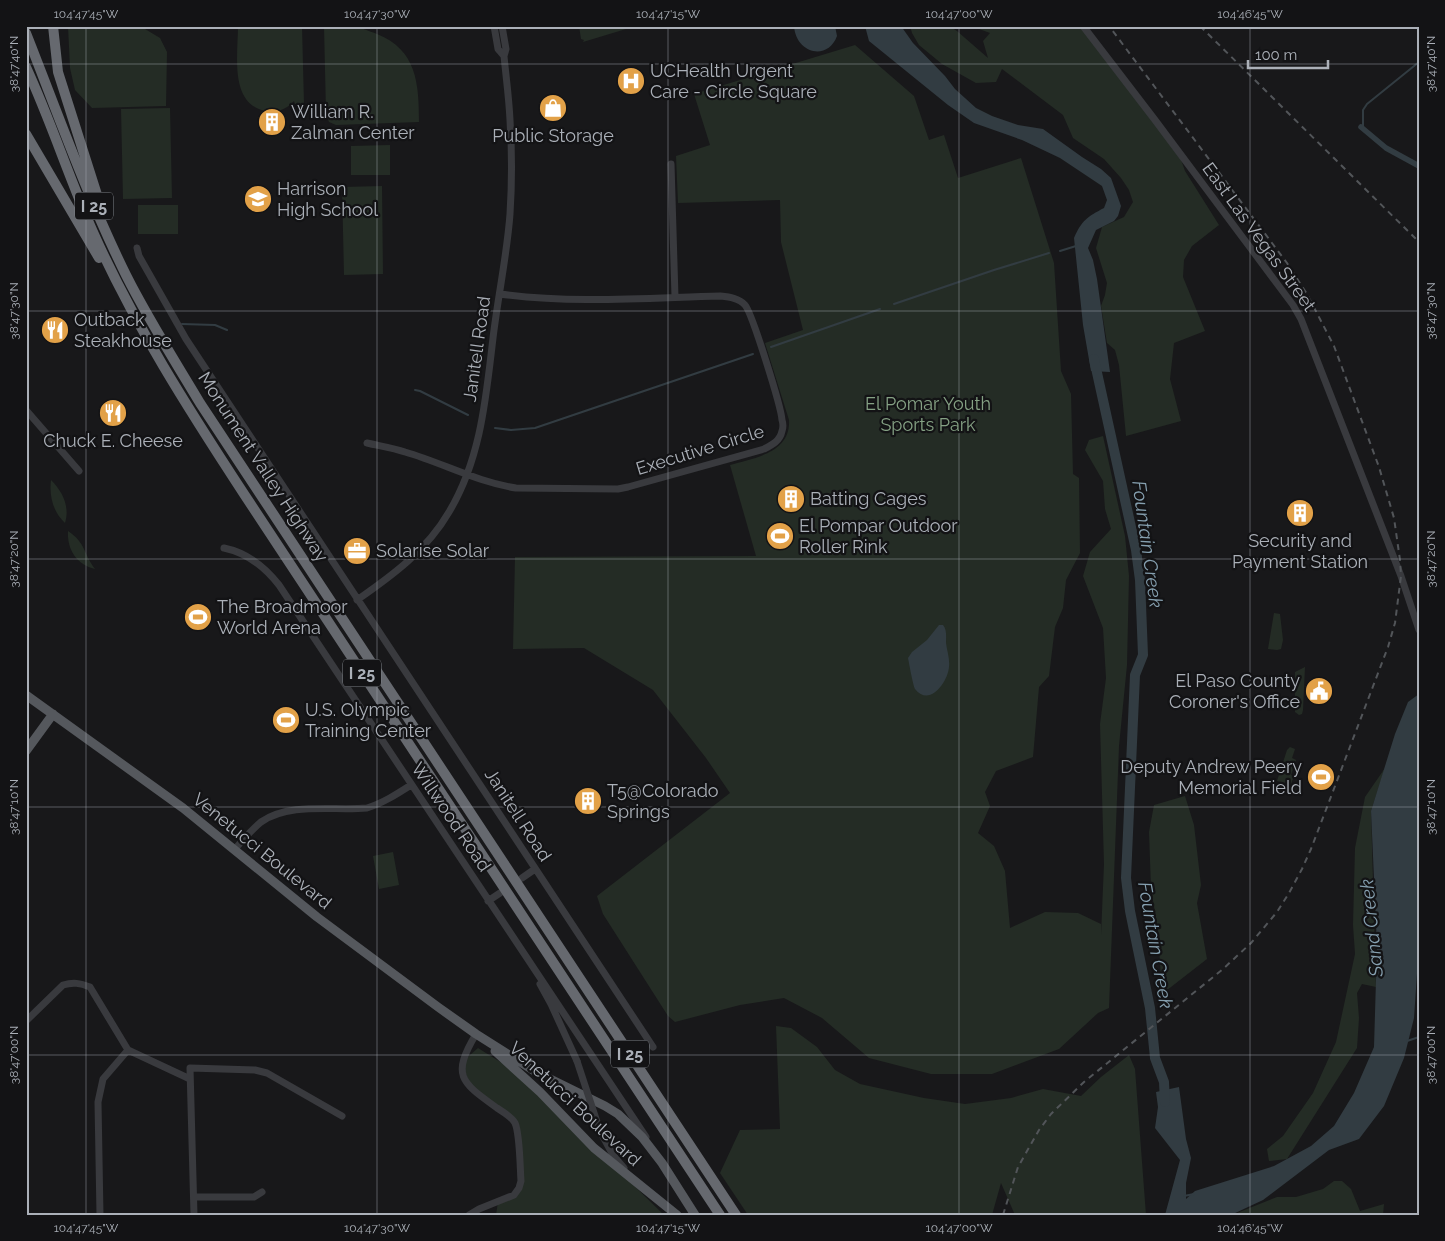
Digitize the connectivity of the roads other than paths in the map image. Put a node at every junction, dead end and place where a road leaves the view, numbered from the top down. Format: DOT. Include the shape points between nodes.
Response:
graph roads {
  1 [pos="53,26"];
  2 [pos="494,26"];
  3 [pos="502,26"];
  4 [pos="1083,26"];
  5 [pos="26,33"];
  6 [pos="504,56"];
  7 [pos="26,67"];
  8 [pos="26,134"];
  9 [pos="671,164"];
  10 [pos="137,248"];
  11 [pos="500,294"];
  12 [pos="675,297"];
  13 [pos="134,314"];
  14 [pos="159,334"];
  15 [pos="26,410"];
  16 [pos="367,443"];
  17 [pos="79,471"];
  18 [pos="467,475"];
  19 [pos="224,548"];
  20 [pos="357,600"];
  21 [pos="1419,630"];
  22 [pos="26,695"];
  23 [pos="53,714"];
  24 [pos="26,751"];
  25 [pos="411,785"];
  26 [pos="234,850"];
  27 [pos="535,869"];
  28 [pos="522,878"];
  29 [pos="500,893"];
  30 [pos="488,901"];
  31 [pos="525,958"];
  32 [pos="26,1021"];
  33 [pos="476,1034"];
  34 [pos="653,1047"];
  35 [pos="128,1050"];
  36 [pos="190,1079"];
  37 [pos="342,1116"];
  38 [pos="662,1163"];
  39 [pos="648,1191"];
  40 [pos="262,1192"];
  41 [pos="194,1197"];
  42 [pos="100,1215"];
  43 [pos="194,1215"];
  44 [pos="469,1215"];
  45 [pos="677,1215"];
  46 [pos="695,1215"];
  47 [pos="720,1215"];
  48 [pos="736,1215"];
  1 -- 14 [label="highway" via="58,72 100,206"];
  2 -- 6 [label="street, Janitell Road" via="498,49"];
  3 -- 6 [label="street, Janitell Road"];
  4 -- 21 [label="street, East Las Vegas Street" via="1301,319"];
  5 -- 14 [label="highway, Monument Valley Highway / I 25" via="96,209"];
  6 -- 11 [label="street, Janitell Road" via="512,168"];
  7 -- 13 [label="highway, Monument Valley Highway / I 25" via="93,233"];
  8 -- 13 [label="highway"];
  9 -- 12 [label="street"];
  10 -- 20 [label="street, Janitell Road" via="186,340"];
  11 -- 12 [label="street, Executive Circle" via="569,300"];
  11 -- 18 [label="street, Janitell Road" via="479,435"];
  12 -- 18 [label="street, Executive Circle" via="727,296 737,299 748,309 782,419 782,433 776,443 764,450 618,488 516,488"];
  13 -- 47 [label="highway, Monument Valley Highway / I 25" via="206,436"];
  14 -- 48 [label="highway, Monument Valley Highway / I 25" via="200,403"];
  15 -- 17 [label="street"];
  16 -- 18 [label="street, Executive Circle" via="405,452"];
  18 -- 20 [label="street, Janitell Road" via="449,512 421,550 392,576"];
  19 -- 25 [label="street, Willwood Road" via="242,554 265,569 279,585"];
  20 -- 27 [label="street, Janitell Road"];
  22 -- 23 [label="main road, Venetucci Boulevard"];
  23 -- 24 [label="main road"];
  23 -- 26 [label="main road, Venetucci Boulevard" via="183,808"];
  25 -- 26 [label="street" via="392,798 367,808 301,810 274,815 254,828"];
  25 -- 30 [label="street, Willwood Road"];
  26 -- 33 [label="main road, Venetucci Boulevard" via="340,935"];
  27 -- 28 [label="street"];
  27 -- 34 [label="street, Janitell Road"];
  29 -- 30 [label="street"];
  30 -- 31 [label="street, Willwood Road"];
  31 -- 38 [label="street, Willwood Road"];
  31 -- 39 [label="street, Willwood Road, bridge" via="551,1004 577,1062 600,1131 613,1156"];
  32 -- 35 [label="street" via="64,985 80,983 90,987"];
  33 -- 38 [label="main road, Venetucci Boulevard" via="536,1072 618,1114"];
  33 -- 39 [label="main road, Venetucci Boulevard" via="540,1092 594,1148"];
  33 -- 44 [label="street" via="462,1062 462,1072 470,1086 515,1123 521,1181 514,1195"];
  35 -- 36 [label="street"];
  35 -- 42 [label="street" via="103,1079 98,1102"];
  36 -- 37 [label="street" via="190,1068 255,1070 267,1073"];
  36 -- 41 [label="street"];
  38 -- 46 [label="main road, Venetucci Boulevard"];
  39 -- 45 [label="main road, Venetucci Boulevard"];
  40 -- 41 [label="street" via="254,1197"];
  41 -- 43 [label="street"];
}
